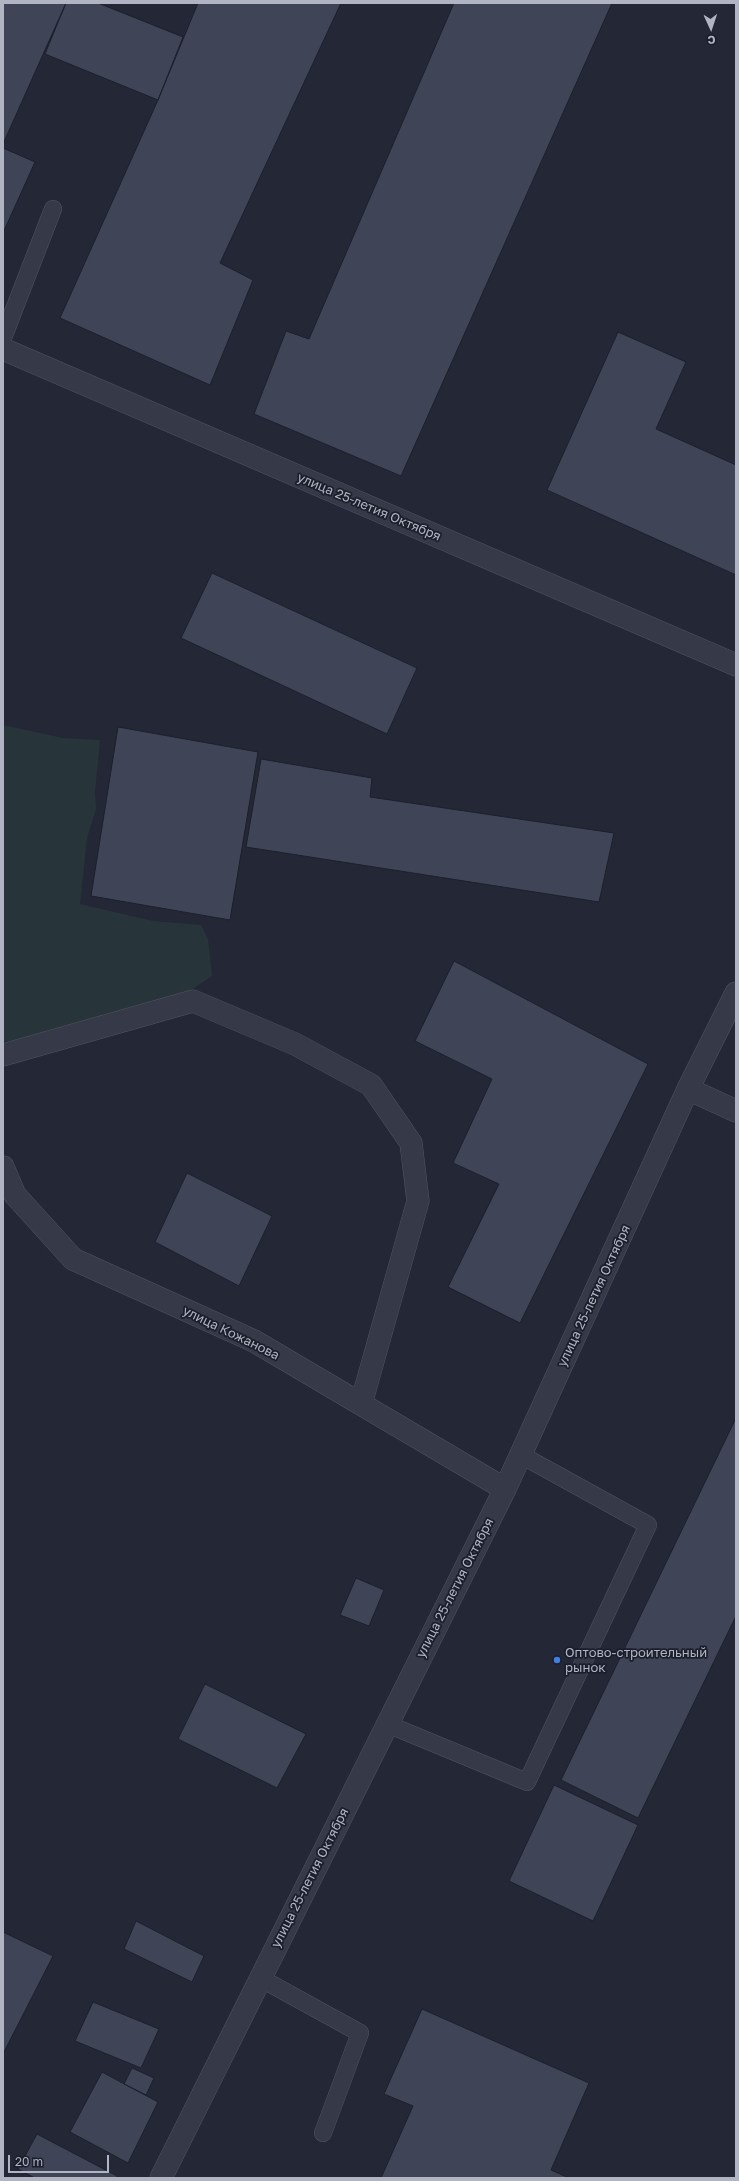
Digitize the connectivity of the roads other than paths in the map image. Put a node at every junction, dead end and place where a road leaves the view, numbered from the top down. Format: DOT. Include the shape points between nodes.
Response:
graph roads {
  1 [pos="53,209"];
  2 [pos="3,338"];
  3 [pos="3,349"];
  4 [pos="736,665"];
  5 [pos="736,992"];
  6 [pos="3,1055"];
  7 [pos="688,1089"];
  8 [pos="736,1111"];
  9 [pos="3,1167"];
  10 [pos="360,1404"];
  11 [pos="520,1455"];
  12 [pos="505,1489"];
  13 [pos="387,1724"];
  14 [pos="260,1978"];
  15 [pos="323,2133"];
  16 [pos="161,2178"];
  1 -- 2 [label="lane"];
  3 -- 4 [label="street, улица 25-летия Октября"];
  5 -- 7 [label="street, улица 25-летия Октября"];
  6 -- 10 [label="street" via="193,1001 295,1044 371,1084 411,1143 418,1201"];
  7 -- 8 [label="street"];
  7 -- 11 [label="street, улица 25-летия Октября"];
  9 -- 10 [label="street, улица Кожанова" via="14,1195 73,1259 254,1341"];
  10 -- 12 [label="street, улица Кожанова"];
  11 -- 12 [label="street, улица 25-летия Октября"];
  11 -- 13 [label="lane" via="648,1525 527,1782"];
  12 -- 13 [label="street, улица 25-летия Октября"];
  13 -- 14 [label="street, улица 25-летия Октября"];
  14 -- 15 [label="lane" via="360,2033"];
  14 -- 16 [label="street, улица 25-летия Октября"];
}
